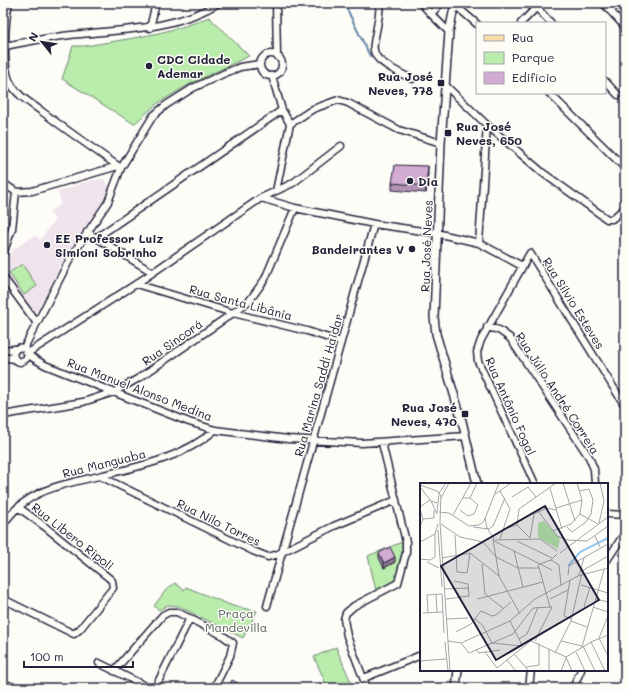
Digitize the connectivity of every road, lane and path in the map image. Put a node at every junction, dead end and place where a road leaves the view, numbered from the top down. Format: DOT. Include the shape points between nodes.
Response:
graph roads {
  1 [pos="9,3"];
  2 [pos="156,3"];
  3 [pos="219,3"];
  4 [pos="276,3"];
  5 [pos="380,3"];
  6 [pos="421,3"];
  7 [pos="441,3"];
  8 [pos="602,3"];
  9 [pos="619,3"];
  10 [pos="453,4"];
  11 [pos="539,5"];
  12 [pos="610,11"];
  13 [pos="431,14"];
  14 [pos="522,22"];
  15 [pos="550,22"];
  16 [pos="476,23"];
  17 [pos="625,26"];
  18 [pos="150,28"];
  19 [pos="449,32"];
  20 [pos="5,46"];
  21 [pos="277,56"];
  22 [pos="260,64"];
  23 [pos="272,76"];
  24 [pos="412,79"];
  25 [pos="606,82"];
  26 [pos="446,86"];
  27 [pos="550,94"];
  28 [pos="618,95"];
  29 [pos="282,110"];
  30 [pos="290,124"];
  31 [pos="487,124"];
  32 [pos="441,143"];
  33 [pos="341,146"];
  34 [pos="119,167"];
  35 [pos="625,168"];
  36 [pos="3,183"];
  37 [pos="276,191"];
  38 [pos="16,192"];
  39 [pos="261,198"];
  40 [pos="295,208"];
  41 [pos="625,208"];
  42 [pos="374,224"];
  43 [pos="87,232"];
  44 [pos="436,233"];
  45 [pos="96,238"];
  46 [pos="479,243"];
  47 [pos="530,253"];
  48 [pos="3,254"];
  49 [pos="522,266"];
  50 [pos="152,272"];
  51 [pos="3,277"];
  52 [pos="136,284"];
  53 [pos="233,313"];
  54 [pos="36,322"];
  55 [pos="488,327"];
  56 [pos="341,342"];
  57 [pos="3,350"];
  58 [pos="23,350"];
  59 [pos="3,357"];
  60 [pos="14,359"];
  61 [pos="24,361"];
  62 [pos="45,365"];
  63 [pos="114,392"];
  64 [pos="625,406"];
  65 [pos="3,415"];
  66 [pos="215,430"];
  67 [pos="466,436"];
  68 [pos="313,441"];
  69 [pos="382,443"];
  70 [pos="100,476"];
  71 [pos="477,483"];
  72 [pos="534,483"];
  73 [pos="595,483"];
  74 [pos="396,500"];
  75 [pos="18,507"];
  76 [pos="608,514"];
  77 [pos="625,515"];
  78 [pos="3,525"];
  79 [pos="625,533"];
  80 [pos="282,552"];
  81 [pos="608,558"];
  82 [pos="3,599"];
  83 [pos="267,606"];
  84 [pos="190,618"];
  85 [pos="420,655"];
  86 [pos="99,664"];
  87 [pos="114,671"];
  88 [pos="458,671"];
  89 [pos="531,671"];
  90 [pos="581,671"];
  91 [pos="364,678"];
  92 [pos="3,684"];
  93 [pos="11,688"];
  94 [pos="149,688"];
  95 [pos="154,688"];
  96 [pos="214,688"];
  97 [pos="367,688"];
  98 [pos="456,688"];
  99 [pos="529,688"];
  100 [pos="573,688"];
  1 -- 20 [label="street"];
  2 -- 18 [label="street"];
  3 -- 18 [label="street" via="183,20"];
  4 -- 21 [label="street"];
  5 -- 24 [label="street" via="372,45 374,54 386,66"];
  6 -- 13 [label="street"];
  7 -- 13 [label="street"];
  8 -- 12 [label="street"];
  9 -- 12 [label="street"];
  10 -- 16 [label="street"];
  10 -- 19 [label="street, Rua José Neves"];
  11 -- 14 [label="street"];
  11 -- 15 [label="street"];
  12 -- 17 [label="street"];
  13 -- 19 [label="street"];
  18 -- 20 [label="street" via="58,37"];
  19 -- 26 [label="street, Rua José Neves"];
  20 -- 34 [label="street" via="7,76 13,88 66,130"];
  21 -- 22 [label="street" via="266,55"];
  21 -- 23 [label="street" via="281,62 281,69"];
  22 -- 23 [label="street" via="265,74"];
  22 -- 34 [label="street" via="225,73 193,88 166,105 153,116"];
  23 -- 29 [label="street"];
  25 -- 28 [label="street"];
  26 -- 31 [label="street"];
  26 -- 32 [label="street, Rua José Neves"];
  27 -- 35 [label="street"];
  29 -- 30 [label="street"];
  29 -- 45 [label="street"];
  30 -- 32 [label="street" via="313,109 338,100 404,132"];
  30 -- 37 [label="street"];
  31 -- 41 [label="street" via="543,173 607,219 612,219"];
  31 -- 46 [label="street"];
  32 -- 44 [label="street, Rua José Neves"];
  33 -- 37 [label="street" via="294,183"];
  34 -- 38 [label="street" via="32,191"];
  34 -- 43 [label="street" via="108,202"];
  36 -- 38 [label="street"];
  37 -- 39 [label="street"];
  38 -- 48 [label="street" via="12,229"];
  39 -- 40 [label="street"];
  39 -- 50 [label="street"];
  40 -- 42 [label="street"];
  40 -- 53 [label="street, Rua Sincorá" via="265,279 250,300"];
  42 -- 44 [label="street"];
  42 -- 56 [label="street, Rua Marina Saddi Haidar"];
  43 -- 45 [label="street"];
  43 -- 54 [label="street"];
  44 -- 46 [label="street"];
  44 -- 67 [label="street, Rua José Neves" via="436,334"];
  45 -- 50 [label="street"];
  46 -- 49 [label="street"];
  47 -- 49 [label="street, Rua Antônio Fogal"];
  47 -- 64 [label="street, Rua Sílvio Esteves"];
  49 -- 55 [label="street, Rua Antônio Fogal"];
  50 -- 52 [label="street"];
  51 -- 54 [label="street"];
  52 -- 53 [label="street, Rua Santa Libânia"];
  52 -- 58 [label="street" via="42,346"];
  53 -- 56 [label="street, Rua Santa Libânia"];
  53 -- 63 [label="street, Rua Sincorá" via="139,378"];
  54 -- 58 [label="street"];
  55 -- 72 [label="street, Rua Antônio Fogal" via="478,346 478,361"];
  55 -- 73 [label="street, Rua Júlio André Correia" via="504,333 518,350 589,457"];
  56 -- 68 [label="street, Rua Marina Saddi Haidar"];
  57 -- 58 [label="street"];
  58 -- 60 [label="street" via="13,356"];
  58 -- 61 [label="street"];
  58 -- 62 [label="street, Rua Manuel Alonso Medina"];
  59 -- 60 [label="street, Rua Manuel Alonso Medina"];
  60 -- 61 [label="street, Rua Manuel Alonso Medina"];
  61 -- 62 [label="street, Rua Manuel Alonso Medina"];
  62 -- 63 [label="street, Rua Manuel Alonso Medina"];
  63 -- 65 [label="street, Rua Sincorá" via="83,402"];
  63 -- 66 [label="street, Rua Manuel Alonso Medina"];
  66 -- 68 [label="street, Rua Manuel Alonso Medina"];
  66 -- 70 [label="street, Rua Manguaba" via="196,445 178,454"];
  67 -- 69 [label="street, Rua Manuel Alonso Medina"];
  67 -- 71 [label="street, Rua José Neves"];
  68 -- 69 [label="street, Rua Manuel Alonso Medina"];
  68 -- 80 [label="street, Rua Marina Saddi Haidar"];
  69 -- 74 [label="street"];
  70 -- 75 [label="street, Rua Manguaba" via="56,486 41,492"];
  70 -- 80 [label="street, Rua Nilo Torres" via="263,555 274,556"];
  74 -- 80 [label="street, Rua Nilo Torres" via="334,526"];
  74 -- 91 [label="street" via="407,550 400,580 396,585 354,606 346,613 344,619 347,636"];
  75 -- 78 [label="street, Rua Manguaba"];
  75 -- 82 [label="street, Rua Libero Ripoli" via="112,581 113,588 74,634"];
  76 -- 77 [label="street"];
  79 -- 81 [label="street"];
  80 -- 83 [label="street, Rua Marina Saddi Haidar"];
  84 -- 87 [label="street" via="177,612 166,613"];
  84 -- 95 [label="street"];
  84 -- 96 [label="street" via="231,640 233,648"];
  85 -- 91 [label="street"];
  86 -- 87 [label="street"];
  87 -- 94 [label="street"];
  88 -- 98 [label="street"];
  89 -- 99 [label="street"];
  90 -- 100 [label="street"];
  91 -- 97 [label="street"];
  92 -- 93 [label="main road"];
}
